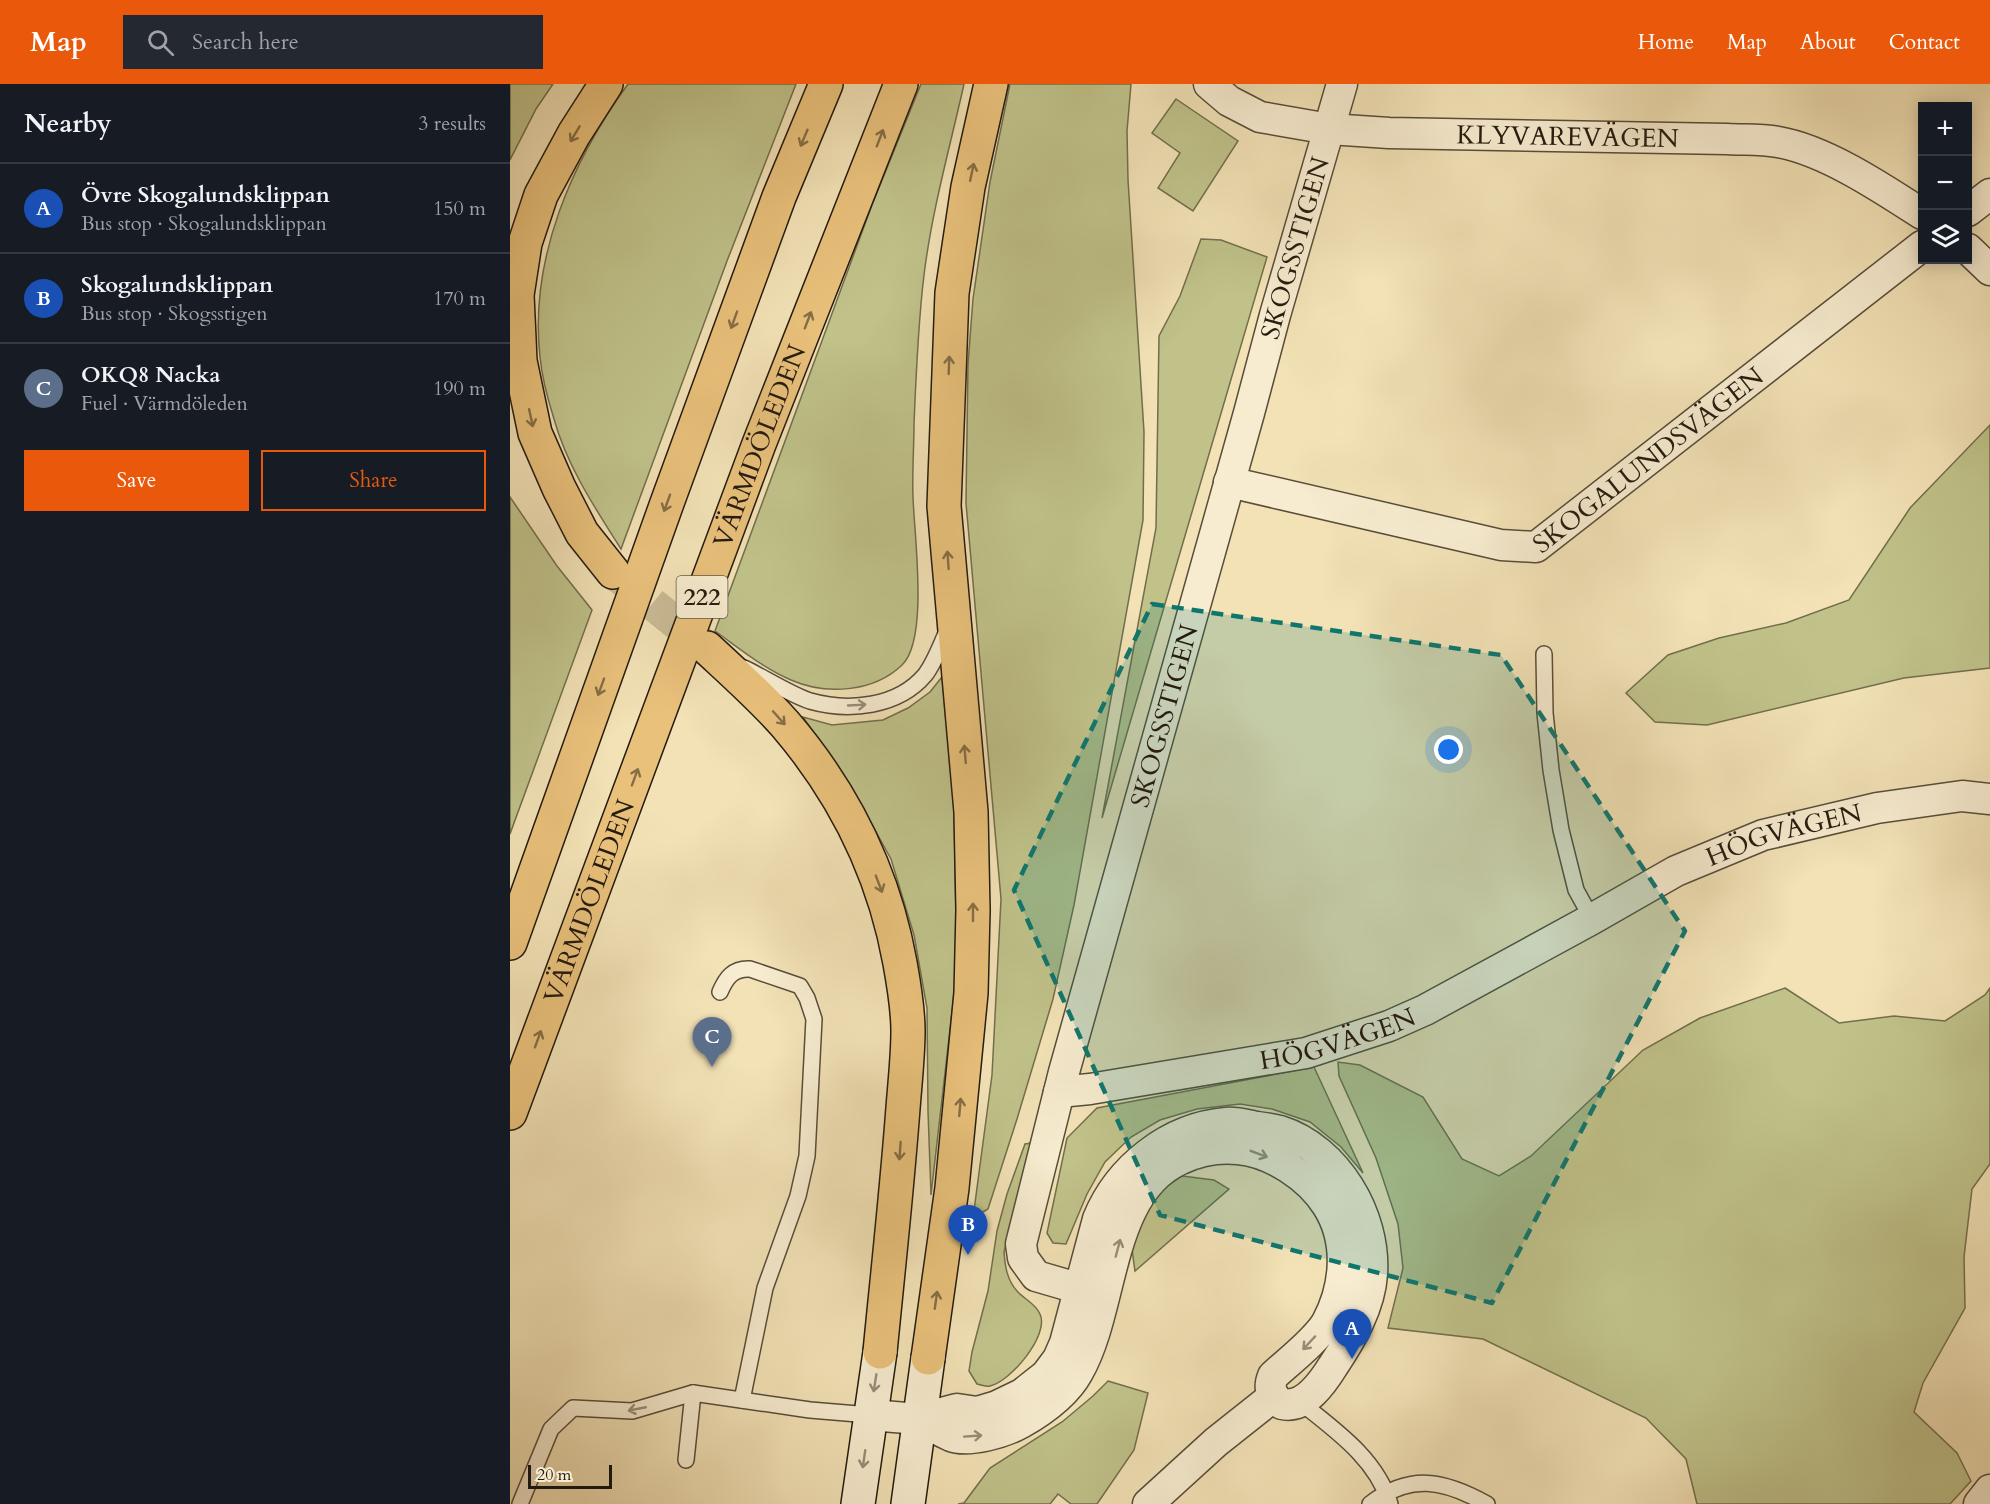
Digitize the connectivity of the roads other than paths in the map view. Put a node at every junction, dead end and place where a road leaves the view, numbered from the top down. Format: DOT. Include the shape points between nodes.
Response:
graph roads {
  1 [pos="606,84"];
  2 [pos="826,84"];
  3 [pos="901,84"];
  4 [pos="991,84"];
  5 [pos="1209,84"];
  6 [pos="1342,84"];
  7 [pos="1329,129"];
  8 [pos="1990,194"];
  9 [pos="1969,210"];
  10 [pos="1918,211"];
  11 [pos="1918,250"];
  12 [pos="1972,253"];
  13 [pos="1990,270"];
  14 [pos="1229,482"];
  15 [pos="613,572"];
  16 [pos="953,618"];
  17 [pos="707,648"];
  18 [pos="1544,654"];
  19 [pos="1990,799"];
  20 [pos="1592,919"];
  21 [pos="510,943"];
  22 [pos="720,992"];
  23 [pos="1059,1092"];
  24 [pos="510,1113"];
  25 [pos="1092,1293"];
  26 [pos="880,1352"];
  27 [pos="928,1358"];
  28 [pos="693,1394"];
  29 [pos="1287,1399"];
  30 [pos="742,1400"];
  31 [pos="870,1415"];
  32 [pos="919,1419"];
  33 [pos="686,1460"];
  34 [pos="1990,1490"];
  35 [pos="1388,1498"];
  36 [pos="519,1504"];
  37 [pos="858,1504"];
  38 [pos="908,1504"];
  39 [pos="1148,1504"];
  40 [pos="1370,1504"];
  41 [pos="1487,1504"];
  42 [pos="1979,1504"];
  1 -- 15 [label="highway, one-way" via="541,195 525,243 517,295 520,360 535,433 582,533"];
  2 -- 21 [label="highway, 222, one-way" via="779,197"];
  24 -- 3 [label="highway, VÄRMDÖLEDEN / 222, one-way" via="759,444"];
  16 -- 4 [label="highway, one-way" via="944,506 952,293 968,187"];
  5 -- 7 [label="street, KLYVAREVÄGEN" via="1229,101 1260,117"];
  6 -- 7 [label="street, SKOGSSTIGEN"];
  7 -- 10 [label="street, KLYVAREVÄGEN" via="1778,142 1825,157"];
  7 -- 14 [label="street, SKOGSSTIGEN"];
  8 -- 9 [label="street"];
  11 -- 14 [label="street, SKOGALUNDSVÄGEN" via="1536,547 1501,545"];
  12 -- 13 [label="street"];
  14 -- 23 [label="street, SKOGSSTIGEN"];
  17 -- 16 [label="lane, one-way" via="809,701 860,706 889,700 911,689 926,674"];
  27 -- 16 [label="highway, one-way" via="952,1188 971,993 970,812"];
  17 -- 26 [label="highway, one-way" via="785,724 840,800 866,849 895,933 908,1030"];
  18 -- 20 [label="lane" via="1545,713 1561,830 1576,890"];
  19 -- 20 [label="street, HÖGVÄGEN" via="1962,796 1877,808 1763,835 1676,871"];
  20 -- 23 [label="street, HÖGVÄGEN" via="1425,1010 1306,1053"];
  22 -- 30 [label="lane" via="728,976 742,968 750,969 800,986 814,1019 807,1156 798,1196 765,1288"];
  23 -- 25 [label="street, SKOGSSTIGEN" via="1021,1244 1023,1258 1036,1276"];
  25 -- 29 [label="street" via="1136,1199 1148,1182 1172,1163 1211,1149 1248,1149 1269,1157 1321,1196 1333,1214 1344,1268 1327,1323 1273,1376 1270,1388"];
  25 -- 32 [label="street" via="1090,1348 1077,1374 1037,1414 1011,1429 968,1437 953,1437"];
  26 -- 31 [label="main road, one-way"];
  27 -- 32 [label="main road"];
  28 -- 30 [label="lane"];
  28 -- 33 [label="lane"];
  28 -- 36 [label="lane, one-way" via="632,1411 573,1408 551,1430"];
  29 -- 35 [label="lane" via="1355,1447"];
  29 -- 39 [label="street" via="1216,1442"];
  30 -- 31 [label="lane"];
  31 -- 32 [label="street"];
  31 -- 37 [label="main road, one-way"];
  32 -- 38 [label="main road"];
  34 -- 42 [label="street"];
  35 -- 40 [label="lane"];
  35 -- 41 [label="lane" via="1419,1482 1445,1486"];
}
